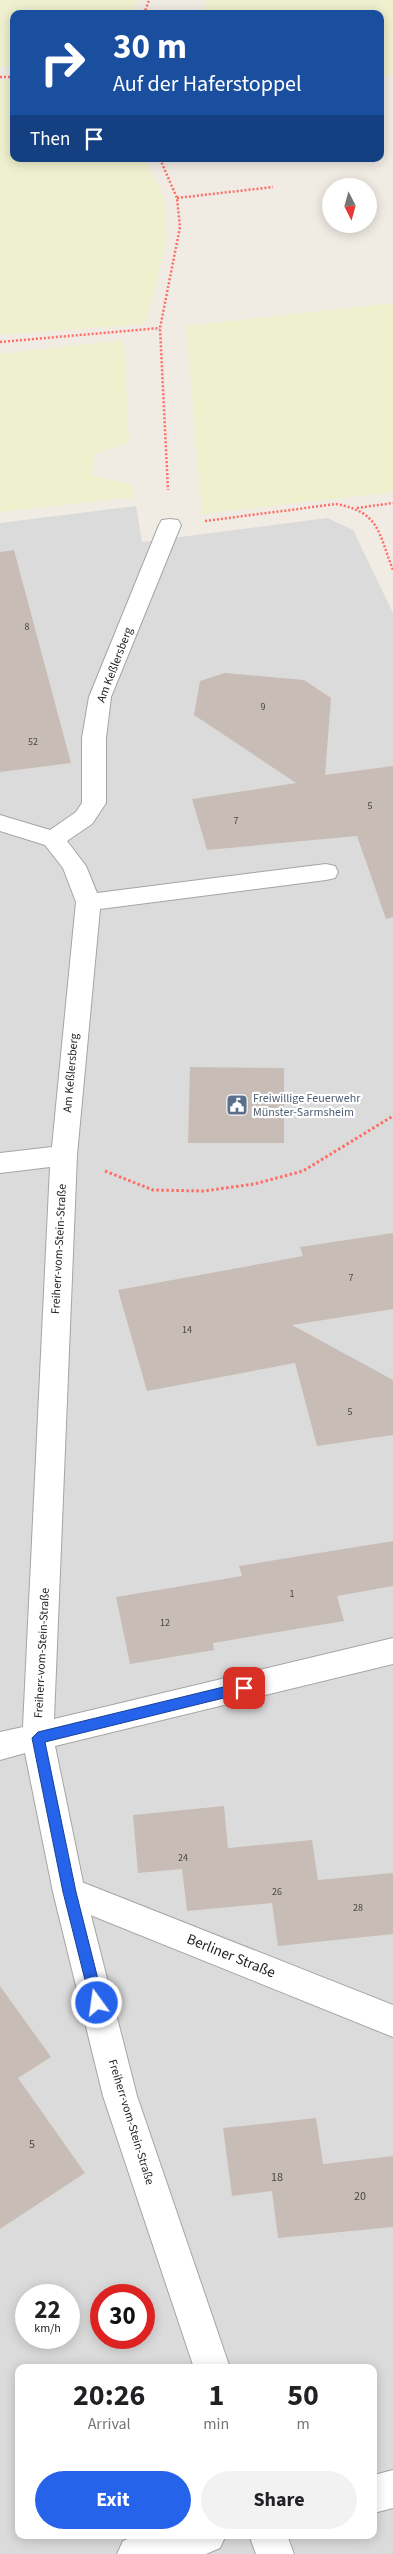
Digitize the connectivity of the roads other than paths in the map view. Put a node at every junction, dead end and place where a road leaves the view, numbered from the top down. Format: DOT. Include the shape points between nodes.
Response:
graph roads {
  1 [pos="170,525"];
  2 [pos="0,823"];
  3 [pos="53,839"];
  4 [pos="326,872"];
  5 [pos="88,902"];
  6 [pos="64,1156"];
  7 [pos="0,1163"];
  8 [pos="393,1651"];
  9 [pos="38,1738"];
  10 [pos="0,1746"];
  11 [pos="70,1892"];
  12 [pos="393,2021"];
  13 [pos="211,2364"];
  14 [pos="393,2489"];
  15 [pos="377,2493"];
  16 [pos="192,2539"];
  17 [pos="269,2539"];
  18 [pos="136,2554"];
  19 [pos="275,2554"];
  1 -- 3 [label="street, Am Keßlersberg" via="100,697 94,738 94,803 84,818"];
  2 -- 3 [label="street"];
  3 -- 5 [label="street, Am Keßlersberg" via="74,866"];
  4 -- 5 [label="street"];
  5 -- 6 [label="street, Am Keßlersberg"];
  6 -- 7 [label="street"];
  6 -- 9 [label="street, Freiherr-vom-Stein-Straße"];
  8 -- 9 [label="street"];
  9 -- 10 [label="street"];
  9 -- 11 [label="street, Freiherr-vom-Stein-Straße"];
  11 -- 12 [label="street, Berliner Straße"];
  11 -- 13 [label="street, Freiherr-vom-Stein-Straße" via="120,2096"];
  14 -- 15 [label="street"];
  16 -- 18 [label="street"];
  17 -- 19 [label="street"];
}
